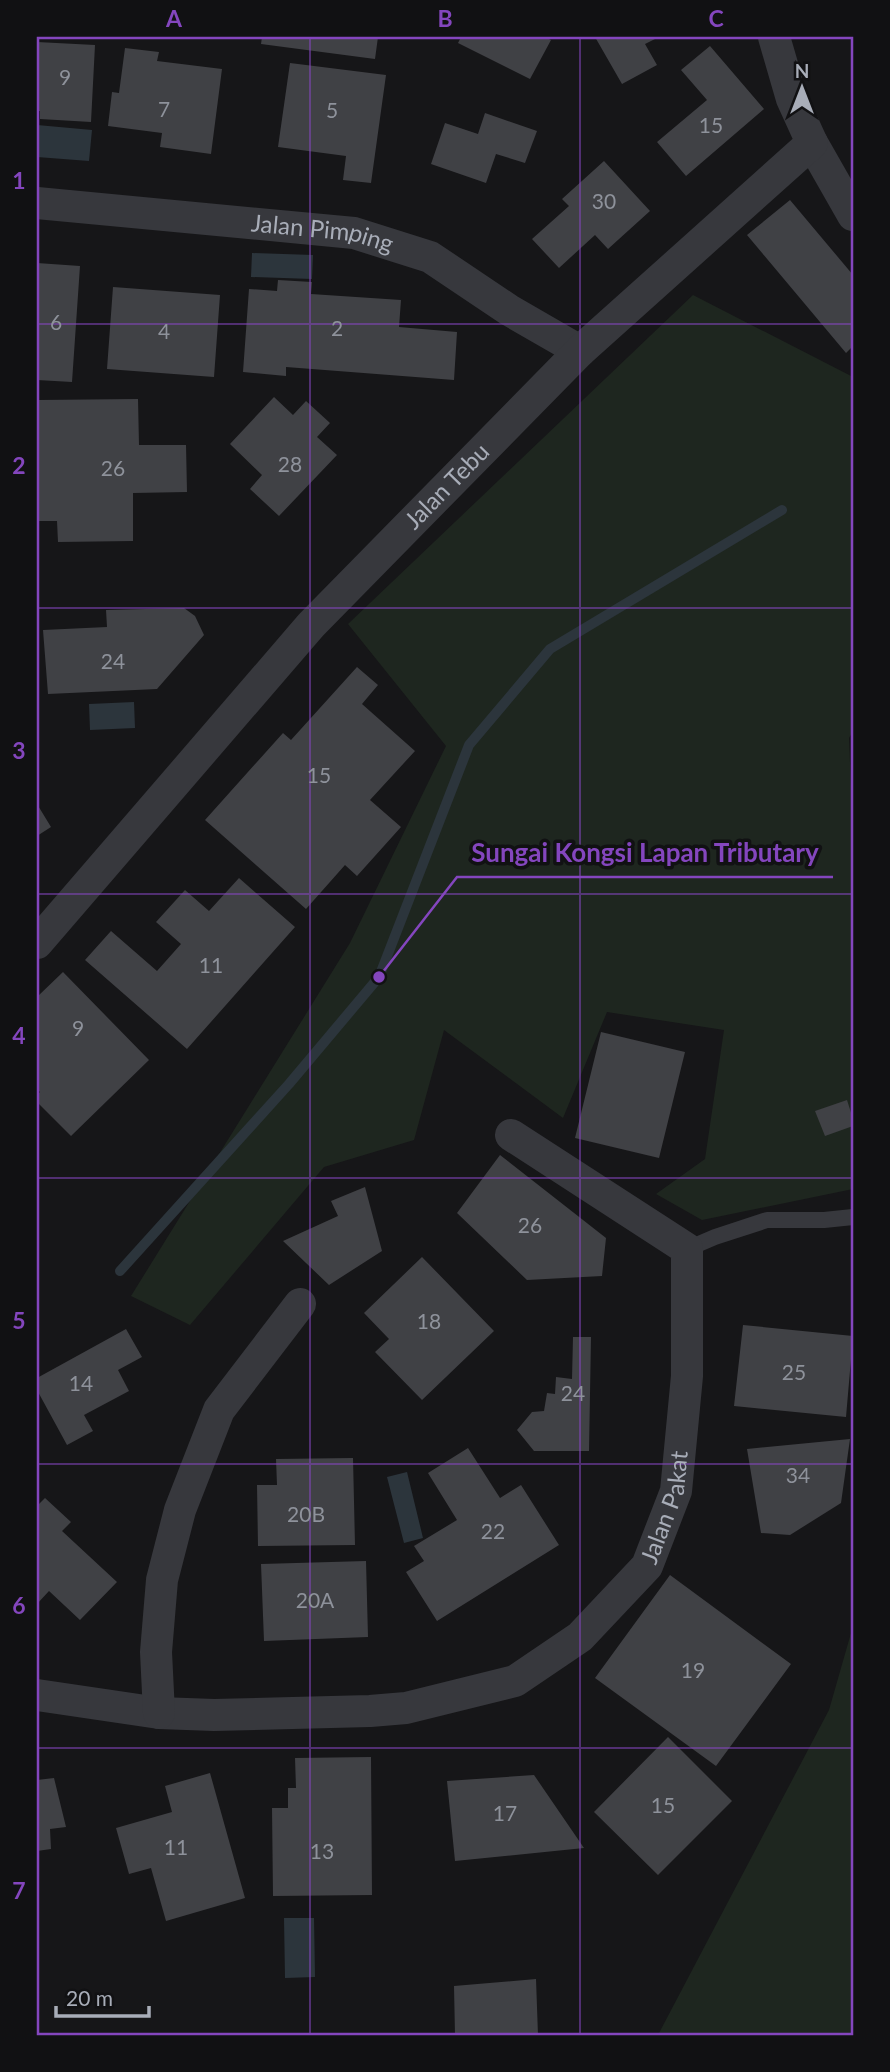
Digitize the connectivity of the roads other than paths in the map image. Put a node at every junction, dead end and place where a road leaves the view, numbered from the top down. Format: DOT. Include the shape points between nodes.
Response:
graph roads {
  1 [pos="774,37"];
  2 [pos="812,143"];
  3 [pos="37,203"];
  4 [pos="853,215"];
  5 [pos="580,351"];
  6 [pos="37,943"];
  7 [pos="512,1135"];
  8 [pos="853,1217"];
  9 [pos="687,1249"];
  10 [pos="300,1304"];
  11 [pos="37,1695"];
  12 [pos="159,1713"];
  1 -- 2 [label="street" via="792,99"];
  2 -- 4 [label="street"];
  2 -- 5 [label="street, Jalan Tebu"];
  3 -- 5 [label="street, Jalan Pimping" via="354,233 430,257"];
  5 -- 6 [label="street, Jalan Tebu" via="311,625"];
  7 -- 9 [label="street"];
  8 -- 9 [label="lane" via="767,1220"];
  9 -- 12 [label="street, Jalan Pakat" via="687,1376 676,1490 647,1566 579,1637 515,1681 406,1708"];
  10 -- 12 [label="street" via="219,1410 180,1510 162,1580 156,1652"];
  11 -- 12 [label="street, Jalan Pakat"];
}
